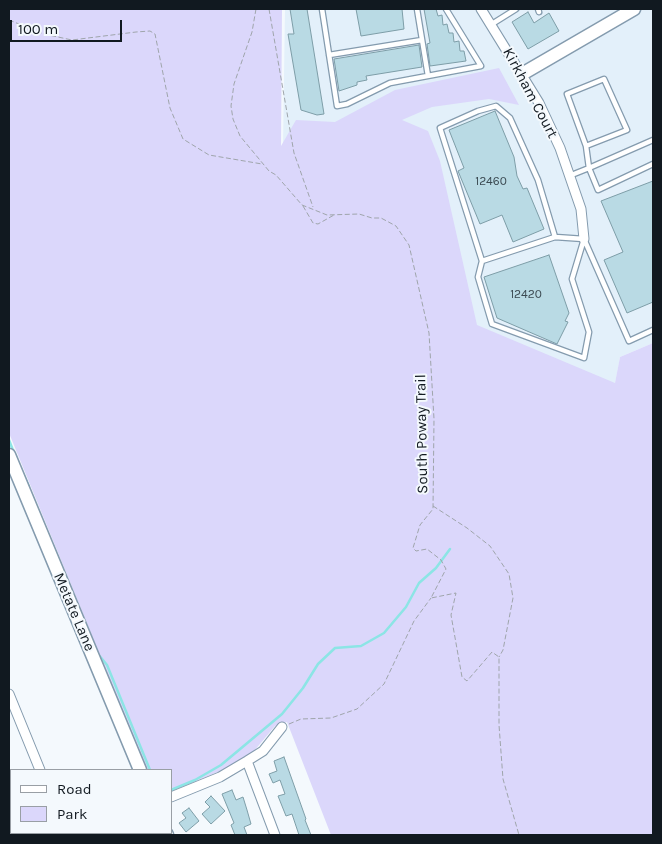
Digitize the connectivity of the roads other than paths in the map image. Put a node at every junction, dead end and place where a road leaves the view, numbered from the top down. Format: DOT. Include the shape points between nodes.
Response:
graph roads {
  1 [pos="322,9"];
  2 [pos="417,9"];
  3 [pos="446,9"];
  4 [pos="481,9"];
  5 [pos="516,9"];
  6 [pos="634,9"];
  7 [pos="492,24"];
  8 [pos="422,40"];
  9 [pos="330,55"];
  10 [pos="522,74"];
  11 [pos="428,76"];
  12 [pos="653,140"];
  13 [pos="586,146"];
  14 [pos="653,164"];
  15 [pos="589,168"];
  16 [pos="569,176"];
  17 [pos="555,237"];
  18 [pos="584,240"];
  19 [pos="482,261"];
  20 [pos="653,330"];
  21 [pos="9,455"];
  22 [pos="9,694"];
  23 [pos="282,727"];
  24 [pos="247,760"];
  25 [pos="40,769"];
  26 [pos="140,769"];
  27 [pos="172,797"];
  28 [pos="275,835"];
  1 -- 9 [label="lane"];
  2 -- 8 [label="lane"];
  3 -- 11 [label="lane" via="481,66"];
  4 -- 7 [label="street, Kirkham Court"];
  5 -- 7 [label="lane"];
  6 -- 10 [label="street"];
  7 -- 10 [label="street, Kirkham Court"];
  8 -- 9 [label="lane"];
  8 -- 11 [label="lane"];
  9 -- 11 [label="lane" via="338,106 390,82"];
  10 -- 16 [label="street, Kirkham Court" via="560,148"];
  12 -- 15 [label="lane"];
  13 -- 13 [label="lane" via="566,94 604,79 627,130"];
  13 -- 15 [label="lane"];
  14 -- 15 [label="lane" via="598,190"];
  15 -- 16 [label="lane"];
  16 -- 18 [label="street, Kirkham Court" via="581,209"];
  17 -- 18 [label="lane"];
  17 -- 19 [label="lane"];
  17 -- 19 [label="lane" via="538,180 510,118 496,106 478,111 440,128"];
  18 -- 19 [label="lane" via="572,279 589,332 584,358 492,324 478,277"];
  18 -- 20 [label="lane" via="629,341"];
  21 -- 26 [label="street, Metate Lane"];
  22 -- 25 [label="street"];
  23 -- 24 [label="street" via="263,750"];
  24 -- 27 [label="street" via="220,777"];
  24 -- 28 [label="street"];
}
